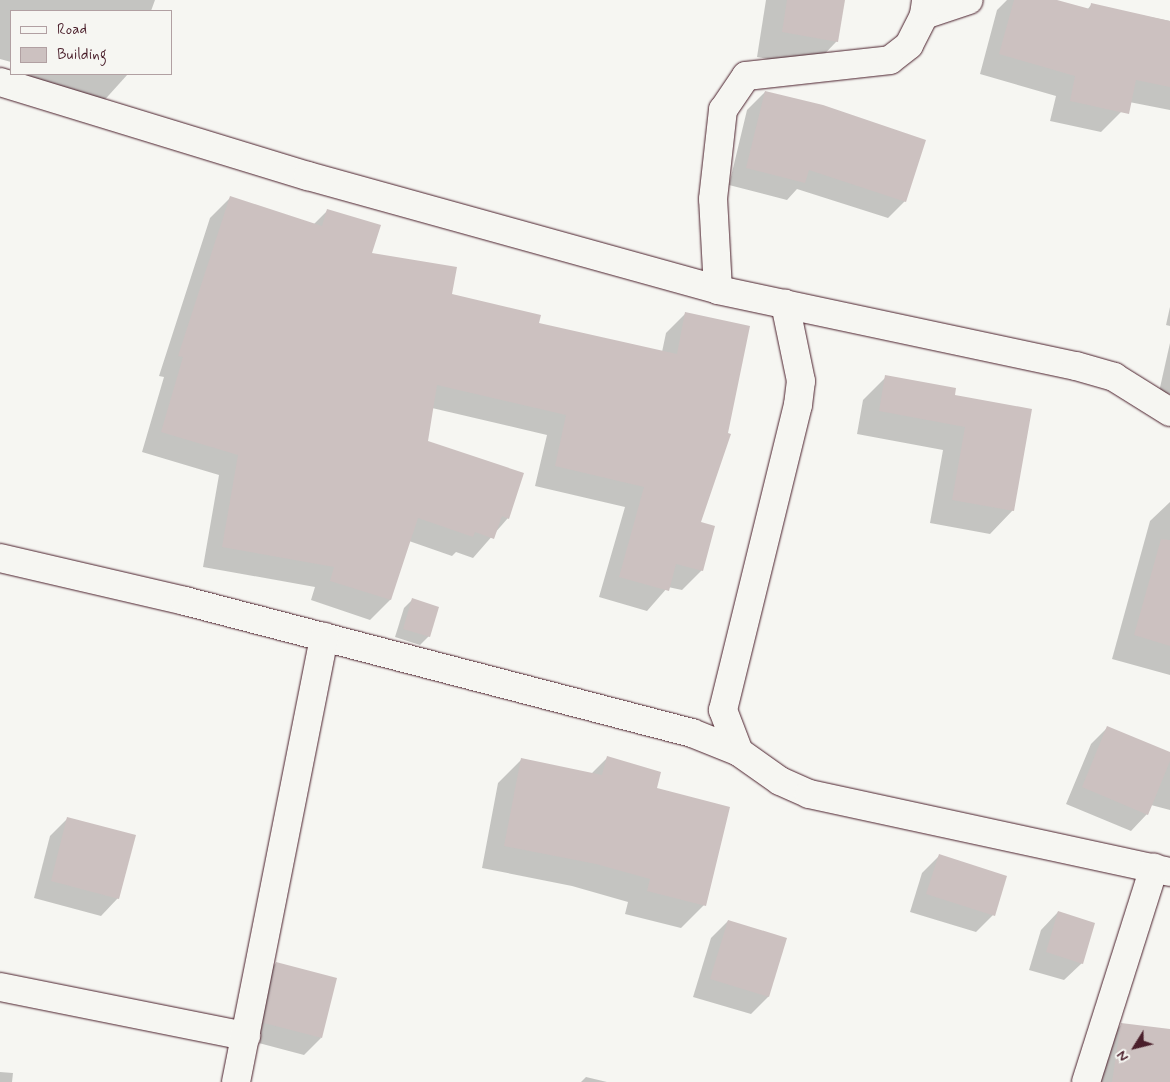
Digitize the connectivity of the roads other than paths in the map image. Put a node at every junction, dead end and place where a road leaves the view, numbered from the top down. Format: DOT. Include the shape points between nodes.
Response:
graph roads {
  1 [pos="969,0"];
  2 [pos="925,8"];
  3 [pos="0,82"];
  4 [pos="718,290"];
  5 [pos="785,304"];
  6 [pos="1170,412"];
  7 [pos="0,558"];
  8 [pos="324,637"];
  9 [pos="723,710"];
  10 [pos="692,733"];
  11 [pos="739,752"];
  12 [pos="1162,870"];
  13 [pos="0,987"];
  14 [pos="246,1036"];
  15 [pos="236,1082"];
  16 [pos="1086,1082"];
  1 -- 2 [label="street"];
  2 -- 4 [label="street" via="909,45 890,60 746,76 723,110 713,199"];
  3 -- 4 [label="street" via="308,176"];
  4 -- 5 [label="street"];
  5 -- 6 [label="street" via="1076,366 1114,377"];
  5 -- 9 [label="street" via="801,381 798,405"];
  7 -- 8 [label="street"];
  8 -- 10 [label="street"];
  8 -- 14 [label="street"];
  9 -- 10 [label="street"];
  9 -- 11 [label="street"];
  10 -- 11 [label="street"];
  11 -- 12 [label="street" via="780,782 808,794"];
  12 -- 16 [label="street"];
  13 -- 14 [label="street"];
  14 -- 15 [label="street"];
}
